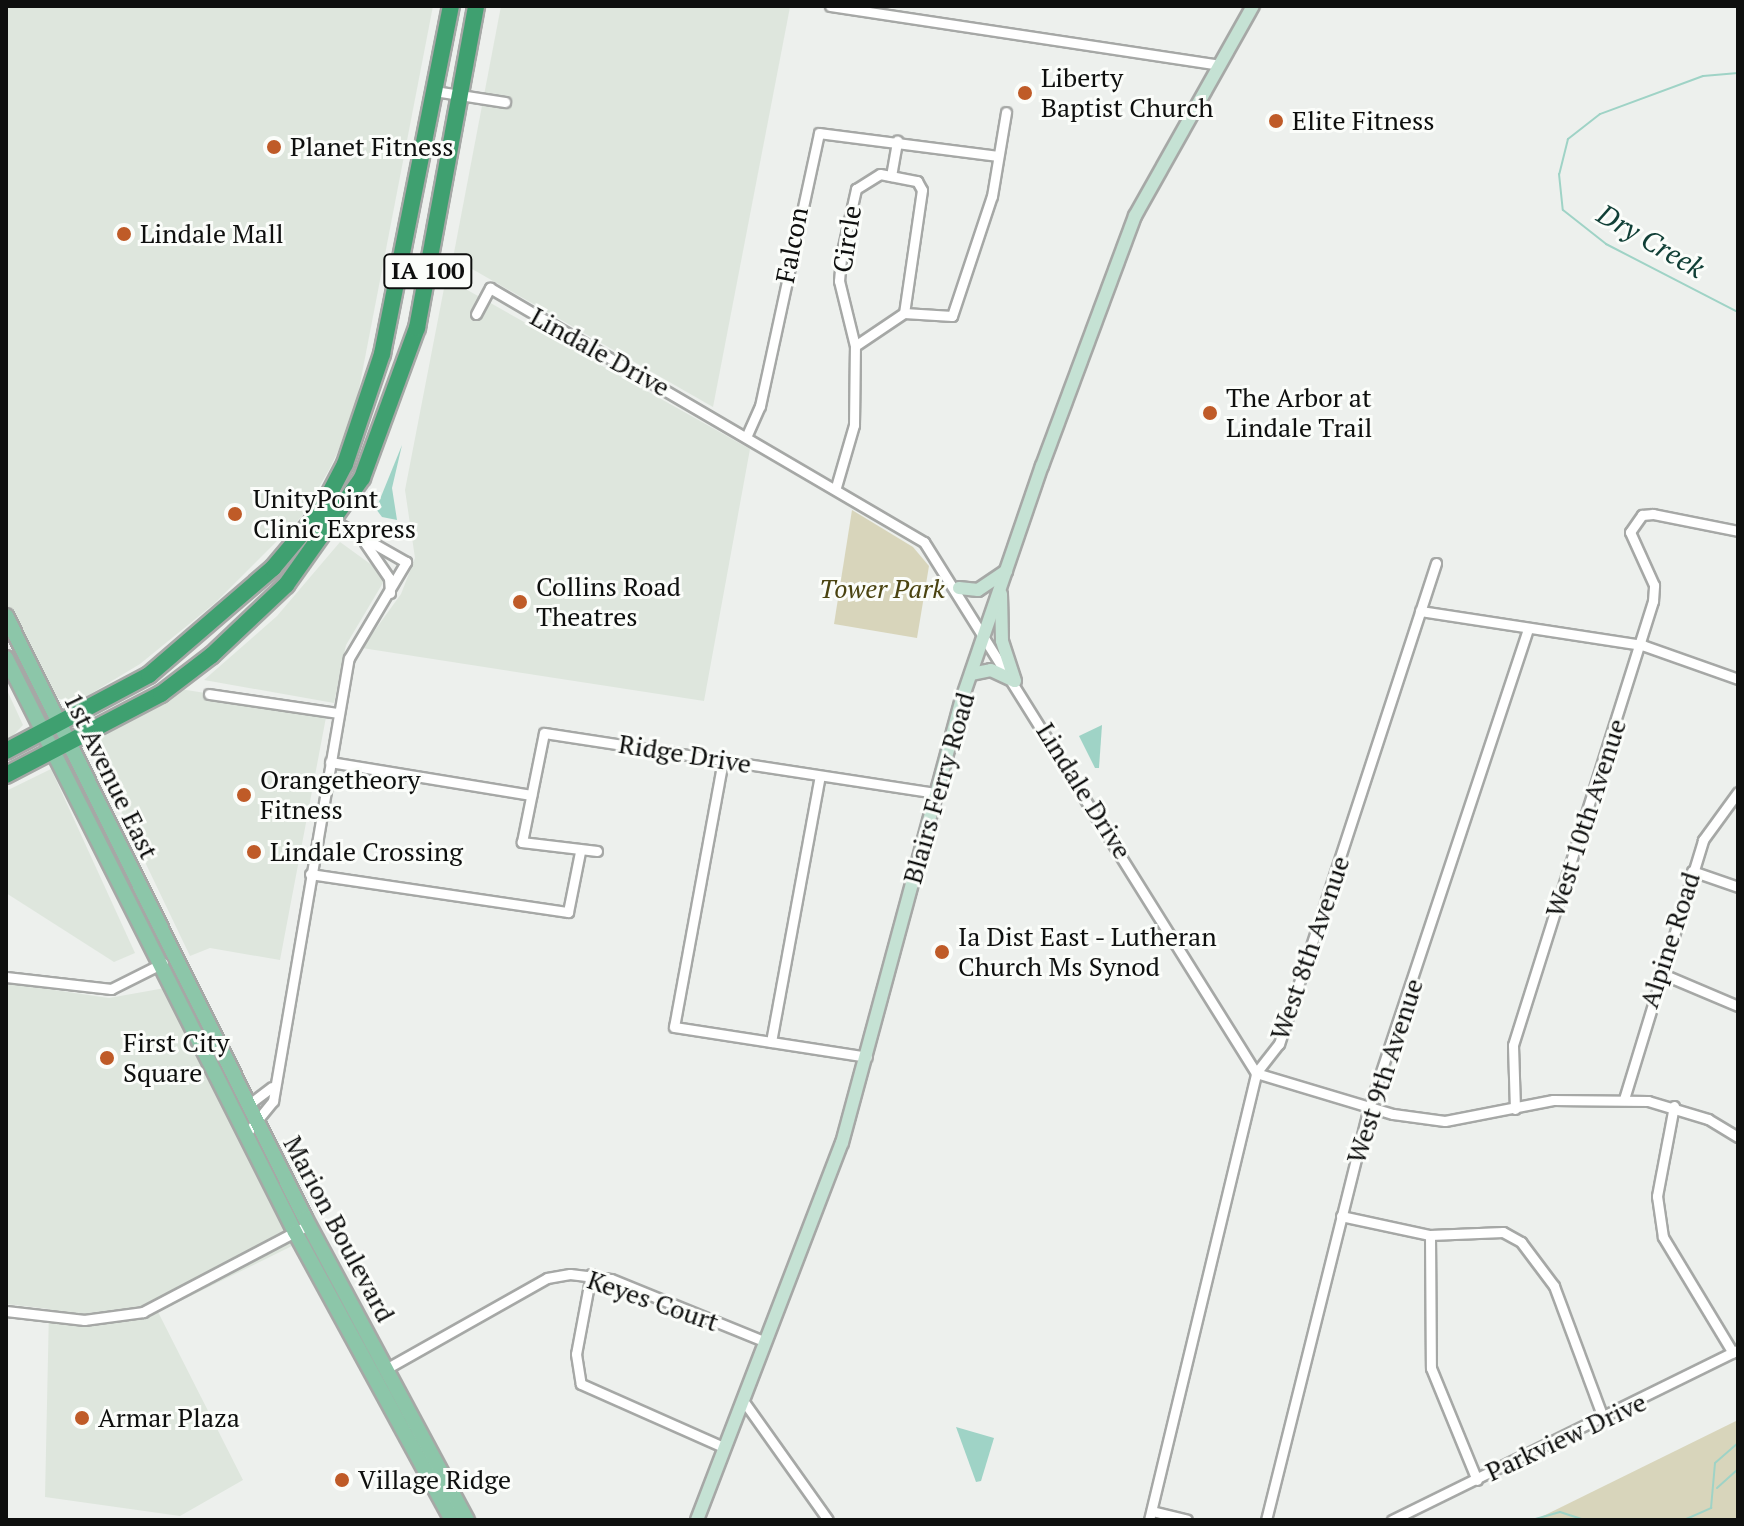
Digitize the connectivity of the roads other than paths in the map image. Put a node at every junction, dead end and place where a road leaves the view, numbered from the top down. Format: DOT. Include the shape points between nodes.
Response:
graph roads {
  1 [pos="451,6"];
  2 [pos="476,6"];
  3 [pos="830,6"];
  4 [pos="1253,6"];
  5 [pos="1217,67"];
  6 [pos="434,91"];
  7 [pos="462,95"];
  8 [pos="505,102"];
  9 [pos="1006,112"];
  10 [pos="897,141"];
  11 [pos="998,156"];
  12 [pos="891,176"];
  13 [pos="904,313"];
  14 [pos="476,314"];
  15 [pos="855,346"];
  16 [pos="747,435"];
  17 [pos="836,487"];
  18 [pos="334,521"];
  19 [pos="1738,531"];
  20 [pos="365,543"];
  21 [pos="1436,563"];
  22 [pos="1004,577"];
  23 [pos="959,588"];
  24 [pos="390,596"];
  25 [pos="1420,611"];
  26 [pos="6,616"];
  27 [pos="1528,629"];
  28 [pos="985,632"];
  29 [pos="1642,645"];
  30 [pos="6,658"];
  31 [pos="971,674"];
  32 [pos="1738,679"];
  33 [pos="1015,681"];
  34 [pos="209,694"];
  35 [pos="338,713"];
  36 [pos="53,728"];
  37 [pos="63,749"];
  38 [pos="6,751"];
  39 [pos="723,760"];
  40 [pos="330,762"];
  41 [pos="6,775"];
  42 [pos="820,776"];
  43 [pos="1738,792"];
  44 [pos="935,793"];
  45 [pos="531,795"];
  46 [pos="597,851"];
  47 [pos="580,852"];
  48 [pos="1692,871"];
  49 [pos="310,874"];
  50 [pos="1738,887"];
  51 [pos="166,962"];
  52 [pos="1660,973"];
  53 [pos="6,977"];
  54 [pos="1738,1006"];
  55 [pos="771,1042"];
  56 [pos="867,1057"];
  57 [pos="1256,1073"];
  58 [pos="277,1077"];
  59 [pos="1624,1099"];
  60 [pos="248,1105"];
  61 [pos="1674,1106"];
  62 [pos="1373,1107"];
  63 [pos="1515,1109"];
  64 [pos="253,1131"];
  65 [pos="1738,1137"];
  66 [pos="1341,1216"];
  67 [pos="302,1228"];
  68 [pos="1430,1235"];
  69 [pos="591,1274"];
  70 [pos="6,1311"];
  71 [pos="764,1341"];
  72 [pos="1736,1352"];
  73 [pos="380,1372"];
  74 [pos="742,1399"];
  75 [pos="1603,1418"];
  76 [pos="723,1447"];
  77 [pos="1477,1480"];
  78 [pos="1150,1516"];
  79 [pos="452,1520"];
  80 [pos="467,1520"];
  81 [pos="697,1520"];
  82 [pos="828,1520"];
  83 [pos="1187,1520"];
  84 [pos="1266,1520"];
  85 [pos="1392,1520"];
  1 -- 6 [label="highway, IA 100"];
  2 -- 7 [label="highway, IA 100"];
  3 -- 5 [label="street"];
  4 -- 5 [label="main road, Blairs Ferry Road"];
  5 -- 22 [label="main road, Blairs Ferry Road" via="1135,216"];
  6 -- 7 [label="street"];
  6 -- 36 [label="highway, IA 100" via="382,354 345,464 320,512 273,568 194,639 149,675"];
  7 -- 8 [label="street"];
  7 -- 18 [label="highway, IA 100" via="417,328 387,424"];
  9 -- 11 [label="street"];
  10 -- 11 [label="street"];
  10 -- 12 [label="street"];
  10 -- 16 [label="street, Falcon" via="827,129 813,143 760,406"];
  11 -- 13 [label="street" via="952,316"];
  12 -- 13 [label="street" via="917,181 925,204"];
  12 -- 15 [label="street, Circle" via="867,178 851,208 839,281"];
  13 -- 15 [label="street"];
  14 -- 16 [label="street, Lindale Drive" via="490,288"];
  15 -- 17 [label="street" via="854,425"];
  16 -- 17 [label="street, Lindale Drive"];
  17 -- 23 [label="street, Lindale Drive" via="909,530"];
  18 -- 20 [label="street"];
  18 -- 37 [label="highway, IA 100" via="286,585 212,655"];
  19 -- 29 [label="street, West 10th Avenue" via="1642,515 1630,532 1654,585"];
  20 -- 24 [label="street" via="389,578"];
  20 -- 24 [label="street" via="406,562"];
  21 -- 25 [label="street, West 8th Avenue"];
  22 -- 23 [label="main road" via="978,590"];
  22 -- 28 [label="main road, Blairs Ferry Road"];
  22 -- 33 [label="main road" via="1002,641"];
  23 -- 28 [label="street, Lindale Drive"];
  24 -- 35 [label="street" via="357,637"];
  25 -- 27 [label="street"];
  25 -- 57 [label="street, West 8th Avenue" via="1279,1044"];
  26 -- 36 [label="main road, 1st Avenue East"];
  27 -- 29 [label="street"];
  27 -- 62 [label="street, West 9th Avenue"];
  28 -- 31 [label="main road, Blairs Ferry Road"];
  28 -- 33 [label="street, Lindale Drive"];
  29 -- 32 [label="street"];
  29 -- 63 [label="street, West 10th Avenue" via="1513,1045"];
  30 -- 36 [label="main road, 1st Avenue East"];
  31 -- 33 [label="main road" via="991,670"];
  31 -- 44 [label="main road, Blairs Ferry Road"];
  33 -- 57 [label="street, Lindale Drive"];
  34 -- 35 [label="street"];
  35 -- 40 [label="street"];
  36 -- 37 [label="main road, 1st Avenue East"];
  36 -- 38 [label="highway, IA 100"];
  37 -- 41 [label="highway, IA 100"];
  37 -- 51 [label="main road, 1st Avenue East"];
  39 -- 42 [label="street, Ridge Drive"];
  39 -- 45 [label="street, Ridge Drive" via="544,733"];
  39 -- 55 [label="street" via="674,1027"];
  40 -- 45 [label="street"];
  40 -- 49 [label="street"];
  42 -- 44 [label="street, Ridge Drive"];
  42 -- 55 [label="street"];
  43 -- 48 [label="street, Alpine Road" via="1703,840"];
  44 -- 56 [label="main road, Blairs Ferry Road"];
  45 -- 47 [label="street, Ridge Drive" via="522,842"];
  46 -- 47 [label="street"];
  47 -- 49 [label="street" via="568,912"];
  48 -- 50 [label="street"];
  48 -- 52 [label="street, Alpine Road"];
  49 -- 58 [label="street"];
  51 -- 53 [label="street" via="111,989"];
  51 -- 60 [label="main road, Marion Boulevard"];
  51 -- 64 [label="main road, Marion Boulevard"];
  52 -- 54 [label="street"];
  52 -- 59 [label="street, Alpine Road"];
  55 -- 56 [label="street"];
  56 -- 71 [label="main road, Blairs Ferry Road"];
  57 -- 62 [label="street"];
  57 -- 78 [label="street, West 8th Avenue"];
  58 -- 60 [label="street" via="268,1096"];
  58 -- 64 [label="street"];
  59 -- 61 [label="street"];
  59 -- 63 [label="street"];
  60 -- 64 [label="main road, Marion Boulevard"];
  61 -- 65 [label="street"];
  61 -- 72 [label="street" via="1657,1196 1663,1237"];
  62 -- 63 [label="street" via="1445,1121"];
  62 -- 66 [label="street, West 9th Avenue"];
  64 -- 67 [label="main road, Marion Boulevard"];
  66 -- 68 [label="street"];
  66 -- 84 [label="street, West 9th Avenue"];
  67 -- 70 [label="street" via="143,1312 84,1320"];
  67 -- 73 [label="main road, Marion Boulevard"];
  68 -- 75 [label="street" via="1503,1232 1521,1242 1554,1286"];
  68 -- 77 [label="street" via="1431,1368"];
  69 -- 71 [label="street, Keyes Court"];
  69 -- 73 [label="street, Keyes Court" via="547,1278"];
  69 -- 76 [label="street" via="576,1354 581,1384"];
  71 -- 74 [label="main road, Blairs Ferry Road"];
  72 -- 75 [label="street, Parkview Drive"];
  73 -- 79 [label="main road, Marion Boulevard"];
  73 -- 80 [label="main road, Marion Boulevard"];
  74 -- 76 [label="main road, Blairs Ferry Road"];
  74 -- 82 [label="street"];
  75 -- 77 [label="street, Parkview Drive"];
  76 -- 81 [label="main road, Blairs Ferry Road"];
  77 -- 85 [label="street, Parkview Drive"];
  78 -- 83 [label="street"];
}
